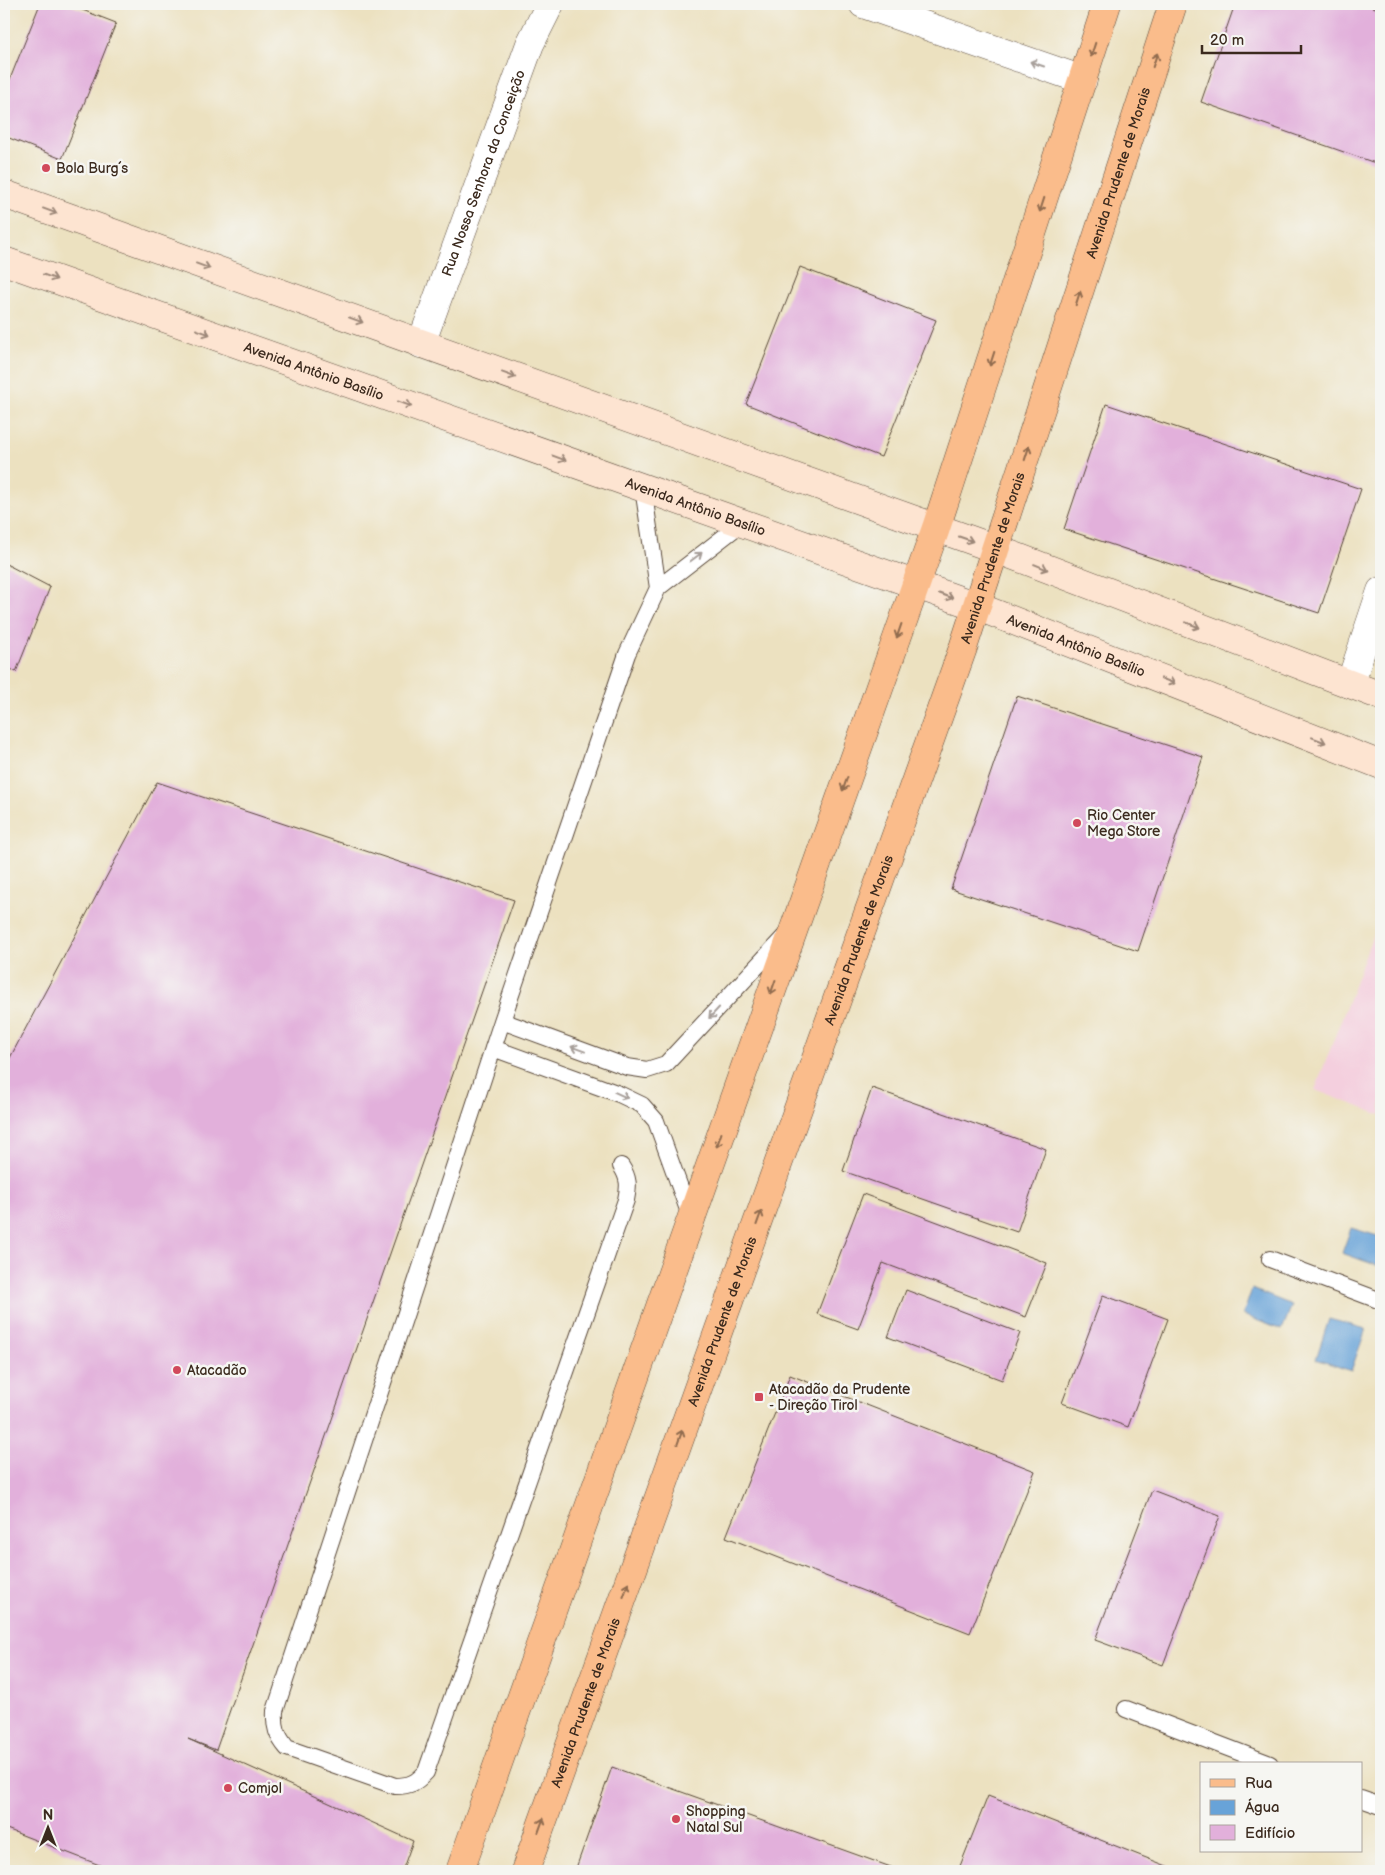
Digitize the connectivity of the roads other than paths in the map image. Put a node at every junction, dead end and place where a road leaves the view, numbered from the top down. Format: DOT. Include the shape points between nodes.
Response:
graph roads {
  1 [pos="550,4"];
  2 [pos="864,4"];
  3 [pos="1108,4"];
  4 [pos="1173,4"];
  5 [pos="1083,80"];
  6 [pos="4,194"];
  7 [pos="4,261"];
  8 [pos="422,344"];
  9 [pos="643,488"];
  10 [pos="742,523"];
  11 [pos="936,528"];
  12 [pos="996,549"];
  13 [pos="915,585"];
  14 [pos="658,588"];
  15 [pos="1381,591"];
  16 [pos="976,606"];
  17 [pos="1350,684"];
  18 [pos="1381,696"];
  19 [pos="1381,765"];
  20 [pos="795,926"];
  21 [pos="502,1021"];
  22 [pos="493,1048"];
  23 [pos="621,1166"];
  24 [pos="691,1218"];
  25 [pos="1270,1259"];
  26 [pos="1381,1301"];
  27 [pos="1126,1708"];
  28 [pos="1265,1762"];
  29 [pos="1362,1799"];
  30 [pos="1381,1806"];
  31 [pos="460,1871"];
  32 [pos="525,1871"];
  1 -- 8 [label="street, Rua Nossa Senhora da Conceição" via="530,44"];
  5 -- 2 [label="street, one-way"];
  3 -- 5 [label="main road, one-way"];
  12 -- 4 [label="main road, Avenida Prudente de Morais, one-way"];
  5 -- 11 [label="main road, one-way"];
  6 -- 8 [label="main road, one-way"];
  7 -- 9 [label="main road, Avenida Antônio Basílio, one-way"];
  8 -- 11 [label="main road, one-way"];
  9 -- 10 [label="main road, Avenida Antônio Basílio"];
  9 -- 14 [label="lane"];
  10 -- 13 [label="main road, Avenida Antônio Basílio"];
  14 -- 10 [label="lane, one-way"];
  11 -- 12 [label="main road, one-way"];
  11 -- 13 [label="main road"];
  12 -- 16 [label="main road, Avenida Prudente de Morais"];
  12 -- 17 [label="main road, one-way"];
  13 -- 16 [label="main road, Avenida Antônio Basílio, one-way"];
  13 -- 20 [label="main road, one-way"];
  14 -- 21 [label="lane" via="627,654"];
  15 -- 17 [label="street"];
  16 -- 19 [label="main road, Avenida Antônio Basílio, one-way"];
  32 -- 16 [label="main road, Avenida Prudente de Morais, one-way"];
  17 -- 18 [label="main road"];
  20 -- 21 [label="lane, one-way" via="666,1064 647,1070 626,1067"];
  20 -- 24 [label="main road, one-way"];
  21 -- 22 [label="lane"];
  22 -- 23 [label="lane" via="275,1711 274,1726 278,1738 287,1748 395,1786 408,1786 426,1772 626,1200 629,1188 627,1175"];
  22 -- 24 [label="lane, one-way" via="642,1104 656,1121"];
  24 -- 31 [label="main road"];
  25 -- 26 [label="lane"];
  27 -- 28 [label="lane"];
  29 -- 30 [label="lane"];
}
